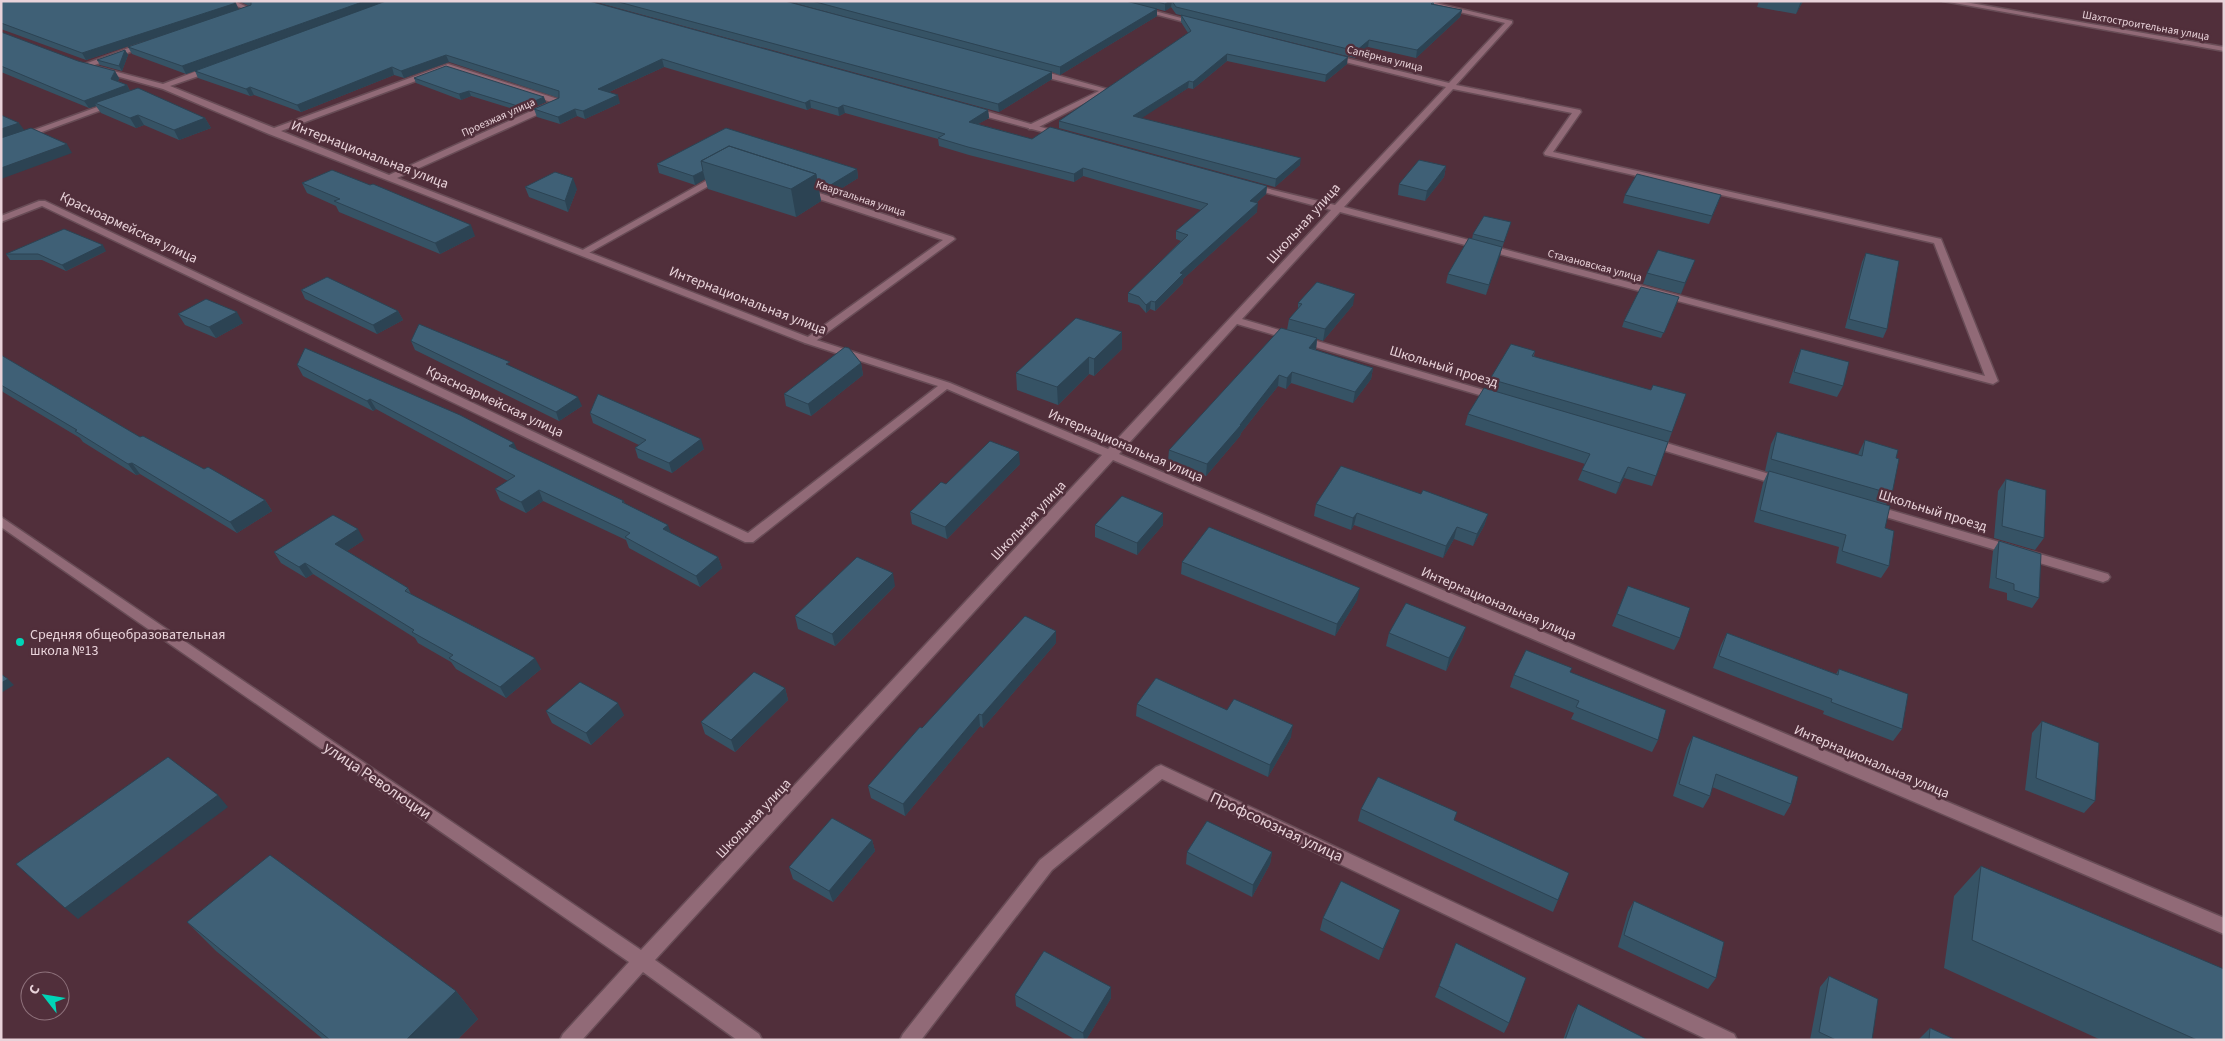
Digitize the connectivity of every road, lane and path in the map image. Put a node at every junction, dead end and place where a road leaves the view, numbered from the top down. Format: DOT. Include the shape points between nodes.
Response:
graph roads {
  1 [pos="227,1"];
  2 [pos="1108,1"];
  3 [pos="1417,1"];
  4 [pos="1946,1"];
  5 [pos="242,13"];
  6 [pos="1204,25"];
  7 [pos="150,44"];
  8 [pos="2224,50"];
  9 [pos="1328,56"];
  10 [pos="218,67"];
  11 [pos="1030,70"];
  12 [pos="163,86"];
  13 [pos="1452,86"];
  14 [pos="145,93"];
  15 [pos="118,103"];
  16 [pos="966,108"];
  17 [pos="1032,127"];
  18 [pos="272,132"];
  19 [pos="1070,137"];
  20 [pos="1,145"];
  21 [pos="726,172"];
  22 [pos="389,178"];
  23 [pos="1241,183"];
  24 [pos="790,186"];
  25 [pos="1336,208"];
  26 [pos="1,219"];
  27 [pos="584,252"];
  28 [pos="1236,320"];
  29 [pos="809,341"];
  30 [pos="946,385"];
  31 [pos="1512,402"];
  32 [pos="1636,438"];
  33 [pos="1109,454"];
  34 [pos="1798,486"];
  35 [pos="1865,506"];
  36 [pos="1,521"];
  37 [pos="2103,577"];
  38 [pos="2224,926"];
  39 [pos="642,961"];
  40 [pos="569,1040"];
  41 [pos="753,1040"];
  42 [pos="909,1040"];
  43 [pos="1728,1040"];
  1 -- 5 [label="street" via="251,10"];
  2 -- 6 [label="street"];
  3 -- 13 [label="street, Школьная улица" via="1510,22"];
  4 -- 8 [label="street, Шахтостроительная улица"];
  7 -- 12 [label="street, Интернациональная улица" via="81,63"];
  9 -- 13 [label="street, Сапёрная улица"];
  10 -- 12 [label="street"];
  11 -- 17 [label="street" via="1106,90"];
  12 -- 14 [label="street"];
  12 -- 18 [label="street, Интернациональная улица"];
  13 -- 25 [label="street, Школьная улица"];
  13 -- 25 [label="street, Стахановская улица" via="1577,112 1548,153 1938,241 1993,381"];
  15 -- 20 [label="street"];
  16 -- 17 [label="street"];
  17 -- 19 [label="street"];
  18 -- 22 [label="street, Интернациональная улица"];
  18 -- 22 [label="street, Проезжая улица" via="448,66 558,102"];
  21 -- 27 [label="street"];
  22 -- 27 [label="street, Интернациональная улица"];
  23 -- 25 [label="street, Стахановская улица"];
  24 -- 29 [label="street, Квартальная улица" via="950,239"];
  25 -- 28 [label="street, Школьная улица"];
  26 -- 30 [label="street, Красноармейская улица" via="42,202 749,539"];
  27 -- 29 [label="street, Интернациональная улица"];
  28 -- 31 [label="street, Школьный проезд"];
  28 -- 33 [label="street, Школьная улица"];
  29 -- 30 [label="street, Интернациональная улица"];
  30 -- 33 [label="street, Интернациональная улица"];
  32 -- 34 [label="street"];
  33 -- 38 [label="street, Интернациональная улица"];
  33 -- 39 [label="street, Школьная улица"];
  35 -- 37 [label="street, Школьный проезд"];
  36 -- 39 [label="street, улица Революции"];
  39 -- 40 [label="street, Школьная улица"];
  39 -- 41 [label="street, улица Революции"];
  42 -- 43 [label="street, Профсоюзная улица" via="1046,865 1161,771"];
}
